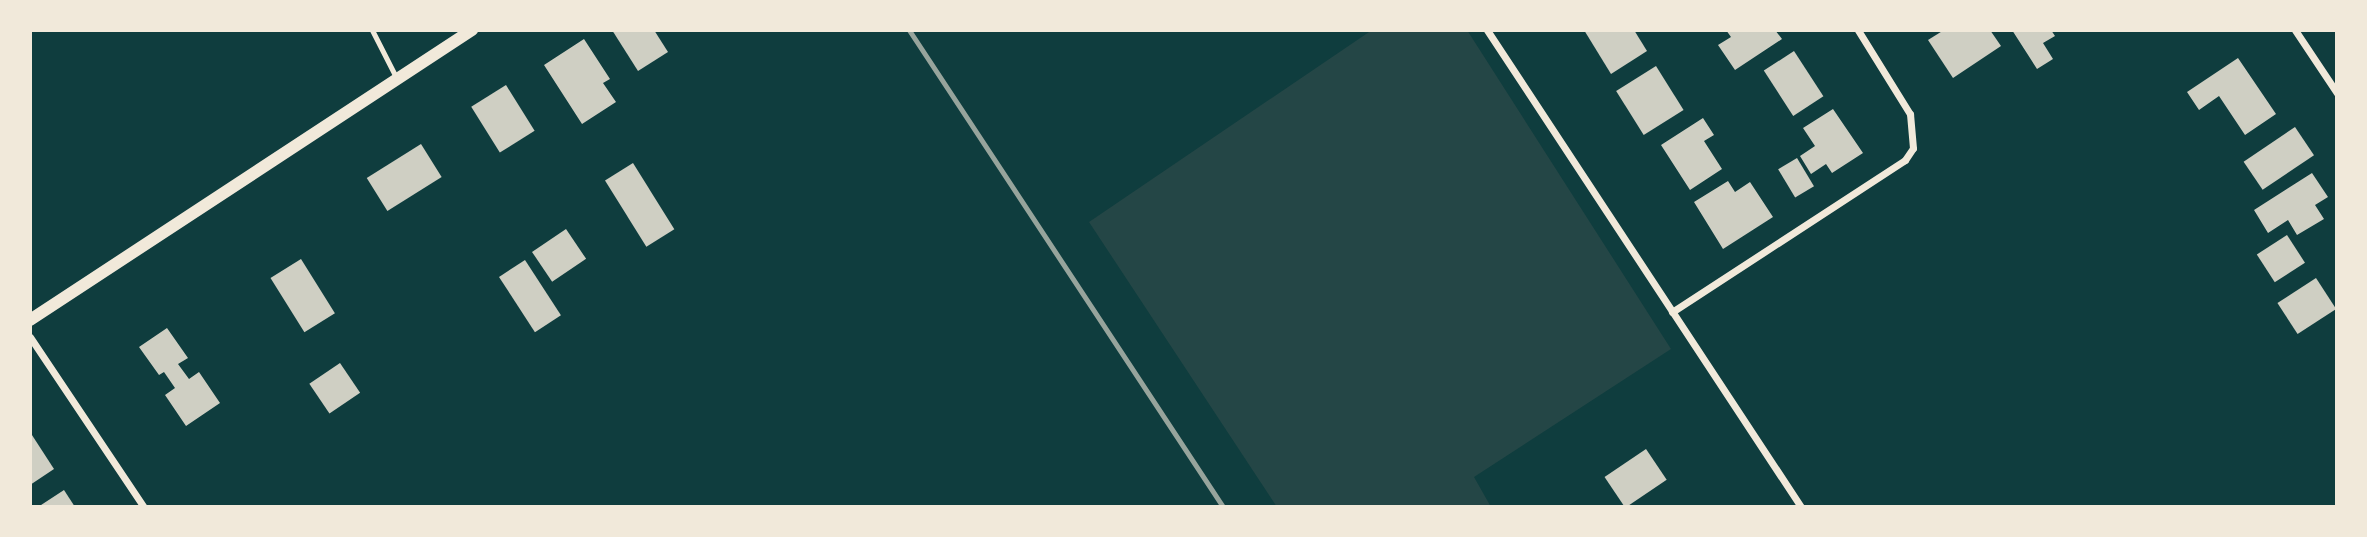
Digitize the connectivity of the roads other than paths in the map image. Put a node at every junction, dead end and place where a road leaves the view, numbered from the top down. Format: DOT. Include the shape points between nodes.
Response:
graph roads {
  1 [pos="372,30"];
  2 [pos="472,30"];
  3 [pos="1487,30"];
  4 [pos="1858,30"];
  5 [pos="2295,30"];
  6 [pos="397,79"];
  7 [pos="2337,93"];
  8 [pos="1672,312"];
  9 [pos="30,320"];
  10 [pos="30,337"];
  11 [pos="144,507"];
  12 [pos="1801,507"];
  1 -- 6 [label="lane"];
  2 -- 6 [label="street"];
  3 -- 8 [label="street"];
  4 -- 8 [label="street" via="1910,114 1913,148 1887,173"];
  5 -- 7 [label="street"];
  6 -- 9 [label="street"];
  8 -- 12 [label="street"];
  10 -- 11 [label="street"];
}
